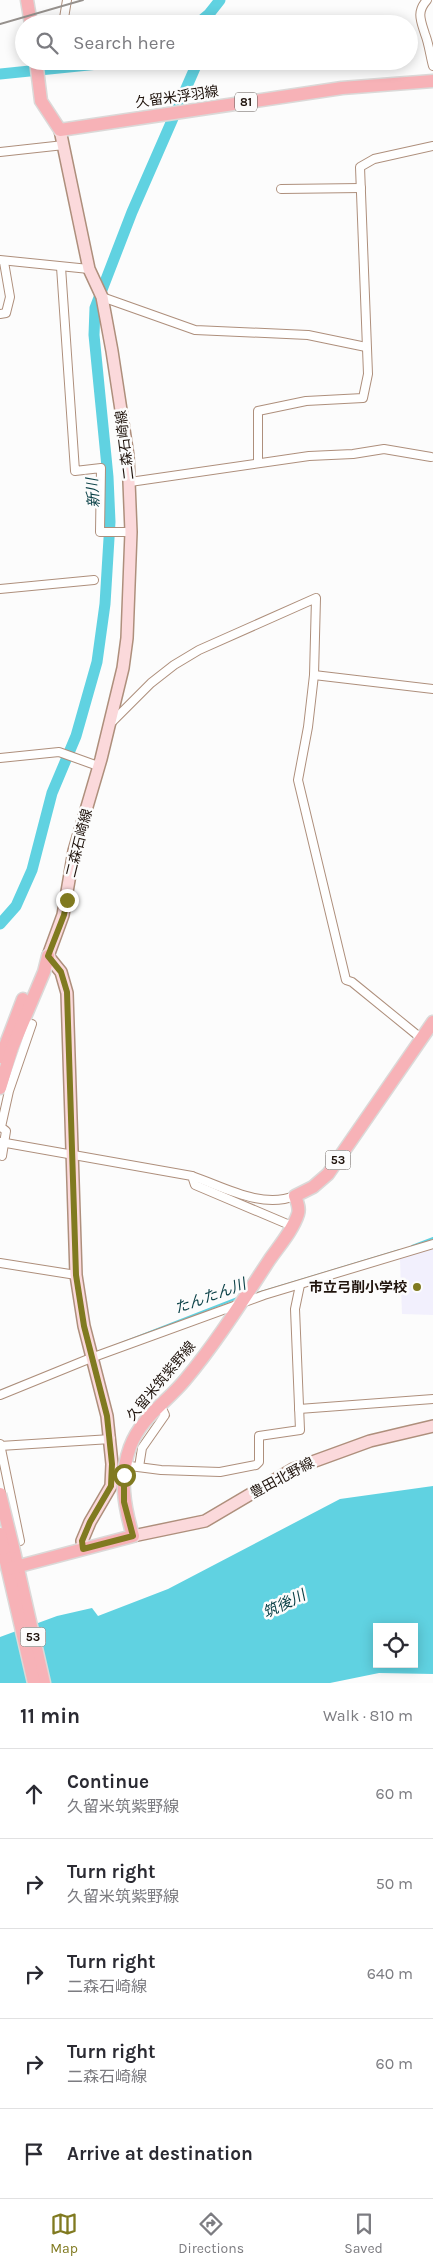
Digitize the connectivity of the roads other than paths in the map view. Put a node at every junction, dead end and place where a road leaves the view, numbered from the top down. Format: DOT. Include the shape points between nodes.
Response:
graph roads {
  1 [pos="27,0"];
  2 [pos="67,0"];
  3 [pos="427,0"];
  4 [pos="30,15"];
  5 [pos="64,15"];
  6 [pos="433,66"];
  7 [pos="37,70"];
  8 [pos="433,81"];
  9 [pos="60,130"];
  10 [pos="64,145"];
  11 [pos="433,146"];
  12 [pos="0,152"];
  13 [pos="361,188"];
  14 [pos="281,189"];
  15 [pos="2,261"];
  16 [pos="61,267"];
  17 [pos="89,269"];
  18 [pos="4,281"];
  19 [pos="102,297"];
  20 [pos="0,314"];
  21 [pos="366,347"];
  22 [pos="431,456"];
  23 [pos="258,464"];
  24 [pos="130,482"];
  25 [pos="131,532"];
  26 [pos="94,580"];
  27 [pos="0,589"];
  28 [pos="314,675"];
  29 [pos="433,689"];
  30 [pos="109,725"];
  31 [pos="0,758"];
  32 [pos="98,766"];
  33 [pos="48,956"];
  34 [pos="433,1022"];
  35 [pos="32,1024"];
  36 [pos="422,1038"];
  37 [pos="0,1059"];
  38 [pos="0,1088"];
  39 [pos="2,1143"];
  40 [pos="0,1155"];
  41 [pos="72,1155"];
  42 [pos="192,1176"];
  43 [pos="295,1196"];
  44 [pos="292,1226"];
  45 [pos="433,1244"];
  46 [pos="0,1264"];
  47 [pos="76,1275"];
  48 [pos="300,1285"];
  49 [pos="241,1303"];
  50 [pos="91,1358"];
  51 [pos="0,1395"];
  52 [pos="433,1399"];
  53 [pos="160,1404"];
  54 [pos="299,1409"];
  55 [pos="433,1426"];
  56 [pos="111,1440"];
  57 [pos="0,1446"];
  58 [pos="130,1466"];
  59 [pos="139,1467"];
  60 [pos="0,1494"];
  61 [pos="0,1534"];
  62 [pos="133,1536"];
  63 [pos="5,1547"];
  64 [pos="83,1549"];
  65 [pos="8,1568"];
  66 [pos="18,1592"];
  67 [pos="34,1683"];
  68 [pos="44,1683"];
  1 -- 4 [label="main road"];
  2 -- 5 [label="street"];
  3 -- 6 [label="street" via="419,13 420,26 425,31"];
  7 -- 9 [label="main road" via="44,109"];
  8 -- 9 [label="main road, 久留米浮羽線 / 81" via="342,88"];
  9 -- 10 [label="main road, 二森石崎線"];
  10 -- 12 [label="street"];
  10 -- 17 [label="main road, 二森石崎線"];
  11 -- 13 [label="street" via="374,159 360,168"];
  13 -- 14 [label="street"];
  13 -- 21 [label="street"];
  15 -- 16 [label="street"];
  15 -- 18 [label="street"];
  16 -- 17 [label="street"];
  16 -- 25 [label="street" via="75,471 101,468 100,532"];
  17 -- 19 [label="main road, 二森石崎線"];
  18 -- 20 [label="street" via="10,297 6,313"];
  19 -- 21 [label="street" via="195,330 308,335"];
  19 -- 24 [label="main road, 二森石崎線"];
  21 -- 23 [label="street" via="368,374 363,398 306,401 258,411"];
  22 -- 23 [label="street" via="384,449"];
  23 -- 24 [label="street"];
  24 -- 25 [label="main road, 二森石崎線"];
  25 -- 30 [label="main road, 二森石崎線" via="125,654"];
  26 -- 27 [label="street"];
  28 -- 29 [label="street"];
  28 -- 30 [label="street" via="316,598 199,650 174,665"];
  28 -- 36 [label="street" via="298,780 346,980"];
  30 -- 32 [label="main road, 二森石崎線"];
  31 -- 32 [label="street" via="59,752"];
  32 -- 33 [label="main road, 二森石崎線" via="74,851 64,915"];
  33 -- 37 [label="main road" via="37,968"];
  33 -- 38 [label="main road"];
  33 -- 41 [label="main road" via="61,972 67,992"];
  34 -- 36 [label="main road, 53"];
  35 -- 39 [label="street" via="9,1091 1,1127 6,1131"];
  36 -- 43 [label="main road, 53" via="328,1174"];
  39 -- 40 [label="street"];
  39 -- 41 [label="street"];
  41 -- 42 [label="street"];
  41 -- 47 [label="main road"];
  42 -- 43 [label="street" via="260,1199"];
  42 -- 44 [label="street" via="195,1186"];
  43 -- 44 [label="main road, 久留米筑紫野線" via="298,1210"];
  44 -- 49 [label="main road, 久留米筑紫野線"];
  45 -- 48 [label="street"];
  46 -- 47 [label="street"];
  47 -- 50 [label="main road"];
  48 -- 49 [label="street"];
  48 -- 54 [label="street" via="295,1309"];
  49 -- 50 [label="street"];
  49 -- 53 [label="main road, 久留米筑紫野線" via="184,1381"];
  50 -- 51 [label="street"];
  50 -- 56 [label="main road"];
  52 -- 54 [label="street"];
  53 -- 59 [label="street" via="165,1415 142,1448"];
  53 -- 62 [label="main road, 久留米筑紫野線" via="147,1416 137,1433 126,1462 124,1502"];
  54 -- 59 [label="street" via="300,1430 259,1436 259,1462 256,1465 220,1472"];
  55 -- 62 [label="main road, 豊田北野線" via="370,1440 320,1458 205,1521"];
  56 -- 57 [label="street"];
  56 -- 64 [label="main road" via="117,1465 111,1486 82,1541"];
  57 -- 63 [label="street" via="20,1541"];
  58 -- 59 [label="street"];
  60 -- 63 [label="main road, 53, bridge"];
  61 -- 63 [label="main road, 53, bridge"];
  62 -- 64 [label="main road"];
  63 -- 65 [label="main road, 53"];
  64 -- 65 [label="main road"];
  65 -- 66 [label="main road, 53"];
  66 -- 67 [label="main road, 53"];
  66 -- 68 [label="main road, 53"];
}
